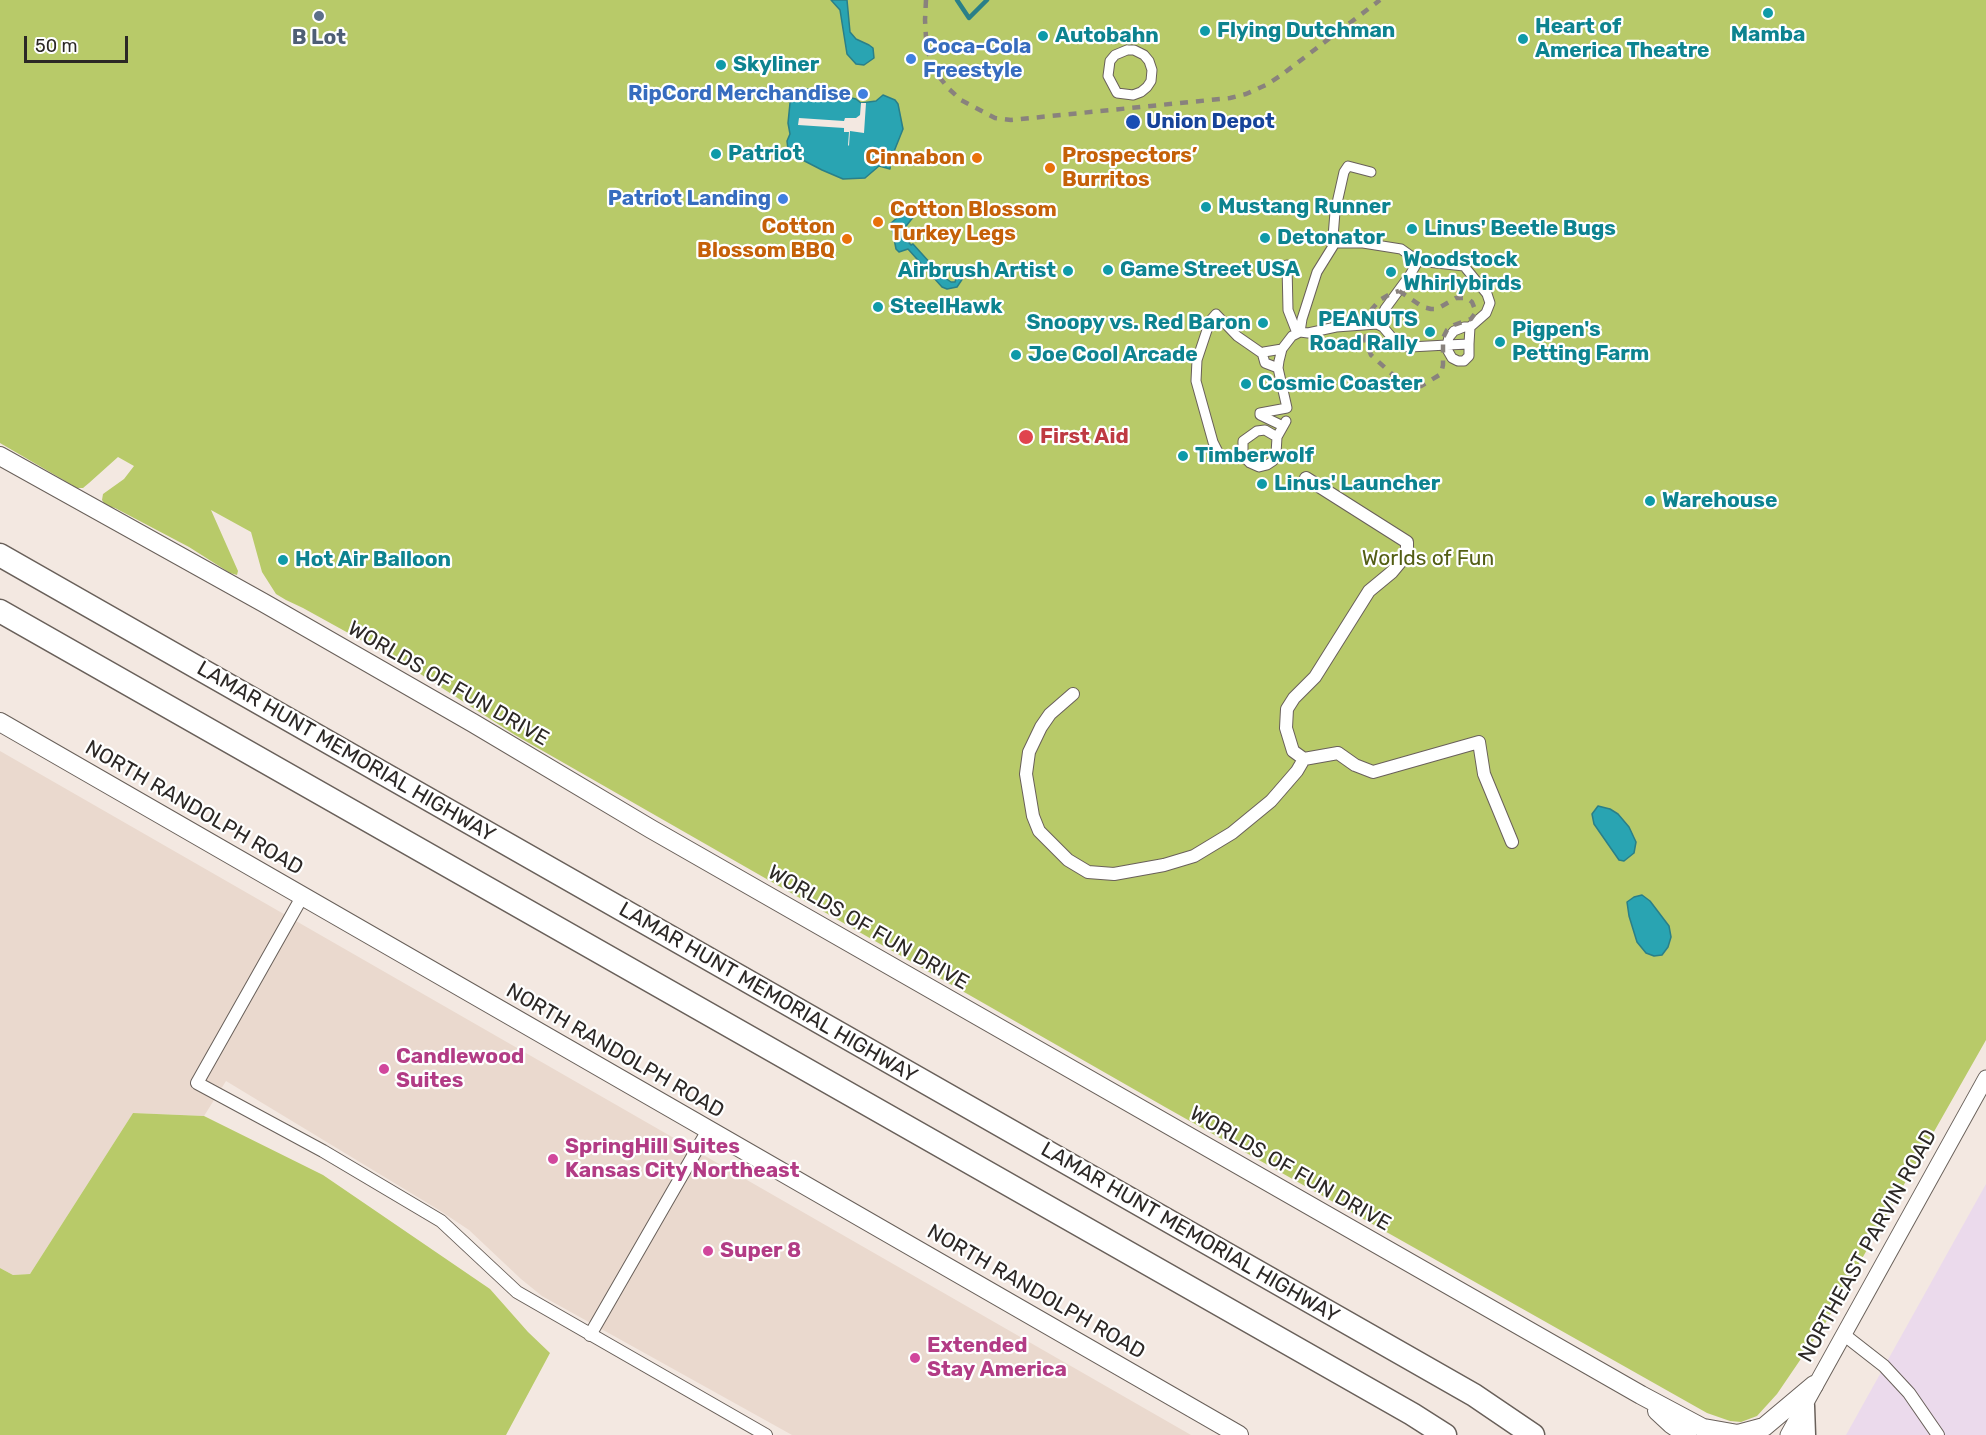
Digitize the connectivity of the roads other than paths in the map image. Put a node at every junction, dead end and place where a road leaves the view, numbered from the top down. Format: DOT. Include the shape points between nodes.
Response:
graph roads {
  1 [pos="1110,82"];
  2 [pos="1371,172"];
  3 [pos="1335,243"];
  4 [pos="1418,261"];
  5 [pos="1287,265"];
  6 [pos="1377,324"];
  7 [pos="1470,327"];
  8 [pos="1299,333"];
  9 [pos="1469,344"];
  10 [pos="1447,345"];
  11 [pos="1282,349"];
  12 [pos="1263,354"];
  13 [pos="1278,368"];
  14 [pos="1277,437"];
  15 [pos="0,456"];
  16 [pos="1221,458"];
  17 [pos="1306,478"];
  18 [pos="0,555"];
  19 [pos="0,611"];
  20 [pos="1073,694"];
  21 [pos="0,722"];
  22 [pos="1304,759"];
  23 [pos="1512,842"];
  24 [pos="303,897"];
  25 [pos="1986,1078"];
  26 [pos="708,1130"];
  27 [pos="1843,1334"];
  28 [pos="590,1335"];
  29 [pos="1814,1385"];
  30 [pos="1803,1407"];
  31 [pos="1702,1433"];
  32 [pos="1235,1434"];
  33 [pos="766,1435"];
  34 [pos="1445,1435"];
  35 [pos="1533,1435"];
  36 [pos="1788,1435"];
  37 [pos="1804,1435"];
  38 [pos="1938,1435"];
  1 -- 1 [label="street" via="1109,64 1120,52 1140,52 1152,66 1151,81 1138,94 1117,93"];
  2 -- 3 [label="street" via="1348,166 1344,172 1335,212"];
  3 -- 4 [label="street" via="1401,249"];
  3 -- 8 [label="street" via="1317,272"];
  4 -- 6 [label="street"];
  4 -- 7 [label="street" via="1464,266 1487,294 1490,303 1486,313"];
  5 -- 8 [label="street" via="1288,310"];
  6 -- 8 [label="street"];
  6 -- 10 [label="street" via="1399,346"];
  7 -- 9 [label="street"];
  7 -- 10 [label="street" via="1454,332"];
  8 -- 11 [label="street"];
  9 -- 10 [label="street"];
  9 -- 10 [label="street" via="1469,356 1464,362 1452,358"];
  11 -- 12 [label="street"];
  11 -- 13 [label="street"];
  12 -- 13 [label="street" via="1265,363"];
  12 -- 16 [label="street" via="1237,336 1216,314 1210,321 1197,360 1196,381"];
  13 -- 14 [label="street" via="1286,417"];
  14 -- 14 [label="street" via="1274,461 1267,465 1259,467 1243,456 1243,441 1257,431 1265,430"];
  15 -- 31 [label="main road, WORLDS OF FUN DRIVE" via="473,723"];
  17 -- 22 [label="street" via="1407,542 1407,554 1370,591 1315,677 1287,709 1286,728 1293,751"];
  18 -- 35 [label="highway, LAMAR HUNT MEMORIAL HIGHWAY" via="1474,1395"];
  19 -- 34 [label="highway"];
  20 -- 22 [label="street" via="1041,727 1029,752 1026,774 1039,831 1068,860 1088,872 1114,874 1194,856 1232,833 1270,801"];
  21 -- 24 [label="main road, NORTH RANDOLPH ROAD"];
  22 -- 23 [label="street" via="1338,753 1373,772 1479,742 1484,774"];
  24 -- 26 [label="main road, NORTH RANDOLPH ROAD"];
  24 -- 28 [label="street" via="197,1083 441,1221 517,1292"];
  25 -- 27 [label="street, NORTHEAST PARVIN ROAD"];
  26 -- 28 [label="street"];
  26 -- 32 [label="main road, NORTH RANDOLPH ROAD"];
  27 -- 29 [label="street, NORTHEAST PARVIN ROAD"];
  27 -- 38 [label="street" via="1884,1366 1909,1393"];
  28 -- 33 [label="street"];
  29 -- 30 [label="street, NORTHEAST PARVIN ROAD"];
  29 -- 31 [label="main road, WORLDS OF FUN DRIVE" via="1764,1427 1738,1434"];
  30 -- 36 [label="street, NORTHEAST PARVIN ROAD"];
  30 -- 37 [label="highway"];
}
